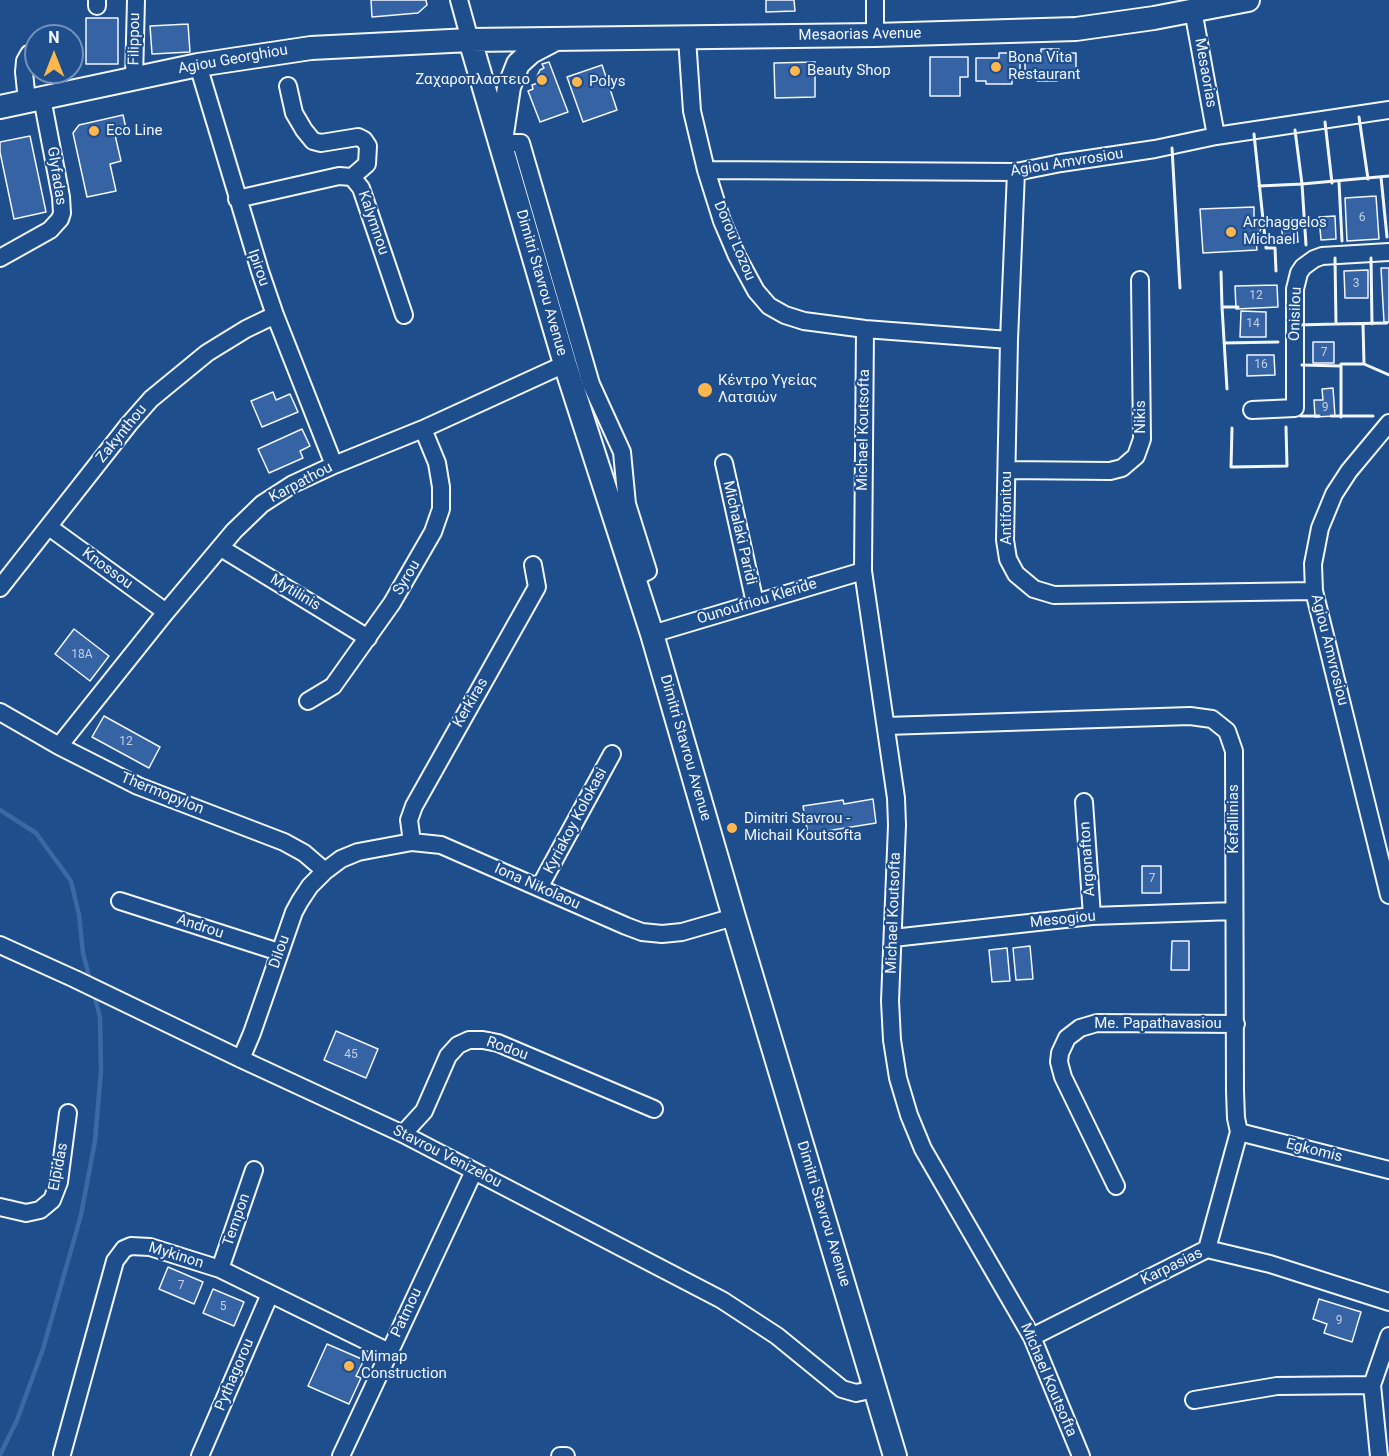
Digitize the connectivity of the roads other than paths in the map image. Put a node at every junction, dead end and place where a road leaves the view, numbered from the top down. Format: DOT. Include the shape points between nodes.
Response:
graph roads {
  1 [pos="136,0"];
  2 [pos="459,0"];
  3 [pos="874,0"];
  4 [pos="1248,0"];
  5 [pos="1193,10"];
  6 [pos="875,35"];
  7 [pos="687,38"];
  8 [pos="556,39"];
  9 [pos="470,40"];
  10 [pos="198,65"];
  11 [pos="134,78"];
  12 [pos="28,84"];
  13 [pos="288,86"];
  14 [pos="34,100"];
  15 [pos="0,107"];
  16 [pos="1389,110"];
  17 [pos="1216,135"];
  18 [pos="500,143"];
  19 [pos="706,170"];
  20 [pos="1016,172"];
  21 [pos="352,177"];
  22 [pos="237,200"];
  23 [pos="1389,252"];
  24 [pos="0,258"];
  25 [pos="1140,280"];
  26 [pos="275,315"];
  27 [pos="405,315"];
  28 [pos="865,329"];
  29 [pos="1009,340"];
  30 [pos="565,364"];
  31 [pos="1252,410"];
  32 [pos="1389,423"];
  33 [pos="423,429"];
  34 [pos="723,463"];
  35 [pos="334,465"];
  36 [pos="1007,470"];
  37 [pos="49,526"];
  38 [pos="221,548"];
  39 [pos="533,565"];
  40 [pos="863,571"];
  41 [pos="634,579"];
  42 [pos="0,588"];
  43 [pos="1314,591"];
  44 [pos="755,603"];
  45 [pos="166,612"];
  46 [pos="652,634"];
  47 [pos="368,638"];
  48 [pos="308,701"];
  49 [pos="0,712"];
  50 [pos="886,726"];
  51 [pos="59,746"];
  52 [pos="612,754"];
  53 [pos="1084,802"];
  54 [pos="412,842"];
  55 [pos="341,859"];
  56 [pos="325,871"];
  57 [pos="539,888"];
  58 [pos="1389,895"];
  59 [pos="120,902"];
  60 [pos="1234,911"];
  61 [pos="1092,916"];
  62 [pos="734,917"];
  63 [pos="893,938"];
  64 [pos="0,945"];
  65 [pos="279,952"];
  66 [pos="1236,1023"];
  67 [pos="241,1059"];
  68 [pos="654,1109"];
  69 [pos="68,1113"];
  70 [pos="1239,1132"];
  71 [pos="403,1134"];
  72 [pos="254,1170"];
  73 [pos="1389,1170"];
  74 [pos="474,1171"];
  75 [pos="1116,1186"];
  76 [pos="0,1207"];
  77 [pos="1207,1249"];
  78 [pos="220,1269"];
  79 [pos="270,1294"];
  80 [pos="1389,1302"];
  81 [pos="1389,1336"];
  82 [pos="1032,1337"];
  83 [pos="389,1352"];
  84 [pos="1372,1385"];
  85 [pos="875,1389"];
  86 [pos="1194,1400"];
  87 [pos="62,1454"];
  88 [pos="200,1456"];
  89 [pos="341,1456"];
  90 [pos="560,1456"];
  91 [pos="566,1456"];
  92 [pos="896,1456"];
  93 [pos="1081,1456"];
  94 [pos="1379,1456"];
  1 -- 11 [label="street, Filippou"];
  2 -- 9 [label="street"];
  3 -- 6 [label="street"];
  4 -- 5 [label="main road, Mesaorias Avenue"];
  5 -- 6 [label="main road, Mesaorias Avenue" via="1076,29"];
  5 -- 17 [label="street, Mesaorias"];
  6 -- 7 [label="main road, Mesaorias Avenue"];
  7 -- 8 [label="main road, Mesaorias Avenue"];
  7 -- 19 [label="street, Dorou Lozou" via="692,111"];
  8 -- 9 [label="main road, Mesaorias Avenue"];
  8 -- 18 [label="main road" via="518,64 509,87"];
  9 -- 10 [label="main road, Agiou Georghiou" via="311,48"];
  9 -- 18 [label="main road, Dimitri Stavrou Avenue"];
  10 -- 11 [label="main road, Agiou Georghiou"];
  10 -- 22 [label="street, Ipirou"];
  11 -- 14 [label="main road, Agiou Georghiou"];
  12 -- 14 [label="street, Glyfadas"];
  13 -- 21 [label="street" via="294,113 313,141 358,137 364,140 368,147 367,164"];
  14 -- 15 [label="main road, Agiou Georghiou"];
  14 -- 24 [label="street, Glyfadas" via="62,213 50,230"];
  16 -- 17 [label="street, Agiou Amvrosiou"];
  17 -- 20 [label="street, Agiou Amvrosiou"];
  18 -- 30 [label="main road, Dimitri Stavrou Avenue"];
  18 -- 41 [label="street" via="521,143 591,384 622,452 627,504 648,571"];
  19 -- 20 [label="street, Agiou Amvrosiou"];
  19 -- 28 [label="street, Dorou Lozou" via="737,256 769,306 795,319"];
  20 -- 29 [label="street, Antifonitou"];
  21 -- 22 [label="street, Kalymnou" via="339,176"];
  21 -- 27 [label="street, Kalymnou" via="361,188"];
  22 -- 26 [label="street, Ipirou"];
  23 -- 31 [label="street, Onisilou" via="1322,256 1303,267 1295,290 1295,408"];
  25 -- 36 [label="street, Nikis" via="1142,439 1136,456 1122,468 1110,471"];
  26 -- 35 [label="street, Ipirou"];
  26 -- 37 [label="street, Zakynthou" via="222,344 163,387"];
  28 -- 29 [label="street, Dorou Lozou"];
  28 -- 40 [label="street, Michael Koutsofta"];
  29 -- 36 [label="street, Antifonitou"];
  30 -- 33 [label="street, Karpathou"];
  30 -- 41 [label="main road, Dimitri Stavrou Avenue"];
  32 -- 43 [label="street, Agiou Amvrosiou" via="1349,471 1329,505 1314,551"];
  33 -- 35 [label="street, Karpathou"];
  33 -- 47 [label="street, Syrou" via="440,474 441,509 428,543"];
  34 -- 44 [label="street, Michalaki Paridi"];
  35 -- 38 [label="street, Karpathou" via="262,504"];
  36 -- 43 [label="street, Antifonitou" via="1008,559 1021,580 1040,592 1062,596"];
  37 -- 42 [label="street, Zakynthou"];
  37 -- 45 [label="street, Knossou"];
  38 -- 45 [label="street, Karpathou"];
  38 -- 47 [label="street, Mytilinis"];
  39 -- 54 [label="street, Kerkiras" via="537,587 414,806 409,820"];
  40 -- 44 [label="street, Ounoufriou Kleride"];
  40 -- 50 [label="street, Michael Koutsofta"];
  41 -- 46 [label="main road, Dimitri Stavrou Avenue"];
  43 -- 58 [label="street, Agiou Amvrosiou"];
  44 -- 46 [label="street, Ounoufriou Kleride"];
  45 -- 51 [label="street, Karpathou"];
  46 -- 62 [label="main road, Dimitri Stavrou Avenue"];
  47 -- 48 [label="street, Syrou" via="333,686"];
  49 -- 51 [label="street, Thermopylon"];
  50 -- 60 [label="street, Kefallinias" via="1190,716 1217,721 1227,731 1234,751"];
  50 -- 63 [label="street, Michael Koutsofta" via="897,825"];
  51 -- 56 [label="street, Thermopylon" via="138,786 284,842"];
  52 -- 57 [label="street, Kyriakoy Kolokasi"];
  53 -- 61 [label="street, Argonafton"];
  54 -- 55 [label="street, Iona Nikolaou" via="368,849"];
  54 -- 57 [label="street, Iona Nikolaou" via="451,849"];
  55 -- 56 [label="street, Dilou"];
  56 -- 65 [label="street, Dilou" via="294,912"];
  57 -- 62 [label="street, Iona Nikolaou" via="626,926 652,933 682,932"];
  59 -- 65 [label="street, Androu"];
  60 -- 61 [label="street, Mesogiou"];
  60 -- 66 [label="street, Kefallinias"];
  61 -- 63 [label="street, Mesogiou"];
  62 -- 85 [label="main road, Dimitri Stavrou Avenue"];
  63 -- 82 [label="street, Michael Koutsofta" via="892,1040 909,1115 932,1166"];
  64 -- 67 [label="street, Stavrou Venizelou"];
  65 -- 67 [label="street, Dilou"];
  66 -- 70 [label="street, Kefallinias" via="1235,1098"];
  66 -- 75 [label="street, Me. Papathavasiou" via="1097,1023 1080,1028 1067,1038 1059,1062 1063,1077"];
  67 -- 71 [label="street, Stavrou Venizelou"];
  68 -- 71 [label="street, Rodou" via="498,1043 470,1040 448,1056 424,1111"];
  69 -- 76 [label="street, Elpidas" via="59,1182 52,1200 40,1210 26,1213"];
  70 -- 73 [label="street, Egkomis"];
  70 -- 77 [label="street, Kefallinias"];
  71 -- 74 [label="street, Stavrou Venizelou"];
  72 -- 78 [label="street, Tempon"];
  74 -- 83 [label="street, Patmou"];
  74 -- 85 [label="street, Stavrou Venizelou" via="732,1306 777,1336 842,1389 856,1393"];
  77 -- 80 [label="street, Karpasias" via="1270,1264"];
  77 -- 82 [label="street, Karpasias"];
  78 -- 79 [label="street, Mykinon"];
  78 -- 87 [label="street, Mykinon" via="141,1245 131,1245 119,1253"];
  79 -- 83 [label="street, Mykinon"];
  79 -- 88 [label="street, Pythagorou"];
  81 -- 84 [label="street"];
  82 -- 93 [label="street, Michael Koutsofta"];
  83 -- 89 [label="street, Patmou"];
  84 -- 86 [label="street" via="1277,1386"];
  84 -- 94 [label="street"];
  85 -- 92 [label="main road, Dimitri Stavrou Avenue"];
  90 -- 91 [label="street"];
}
